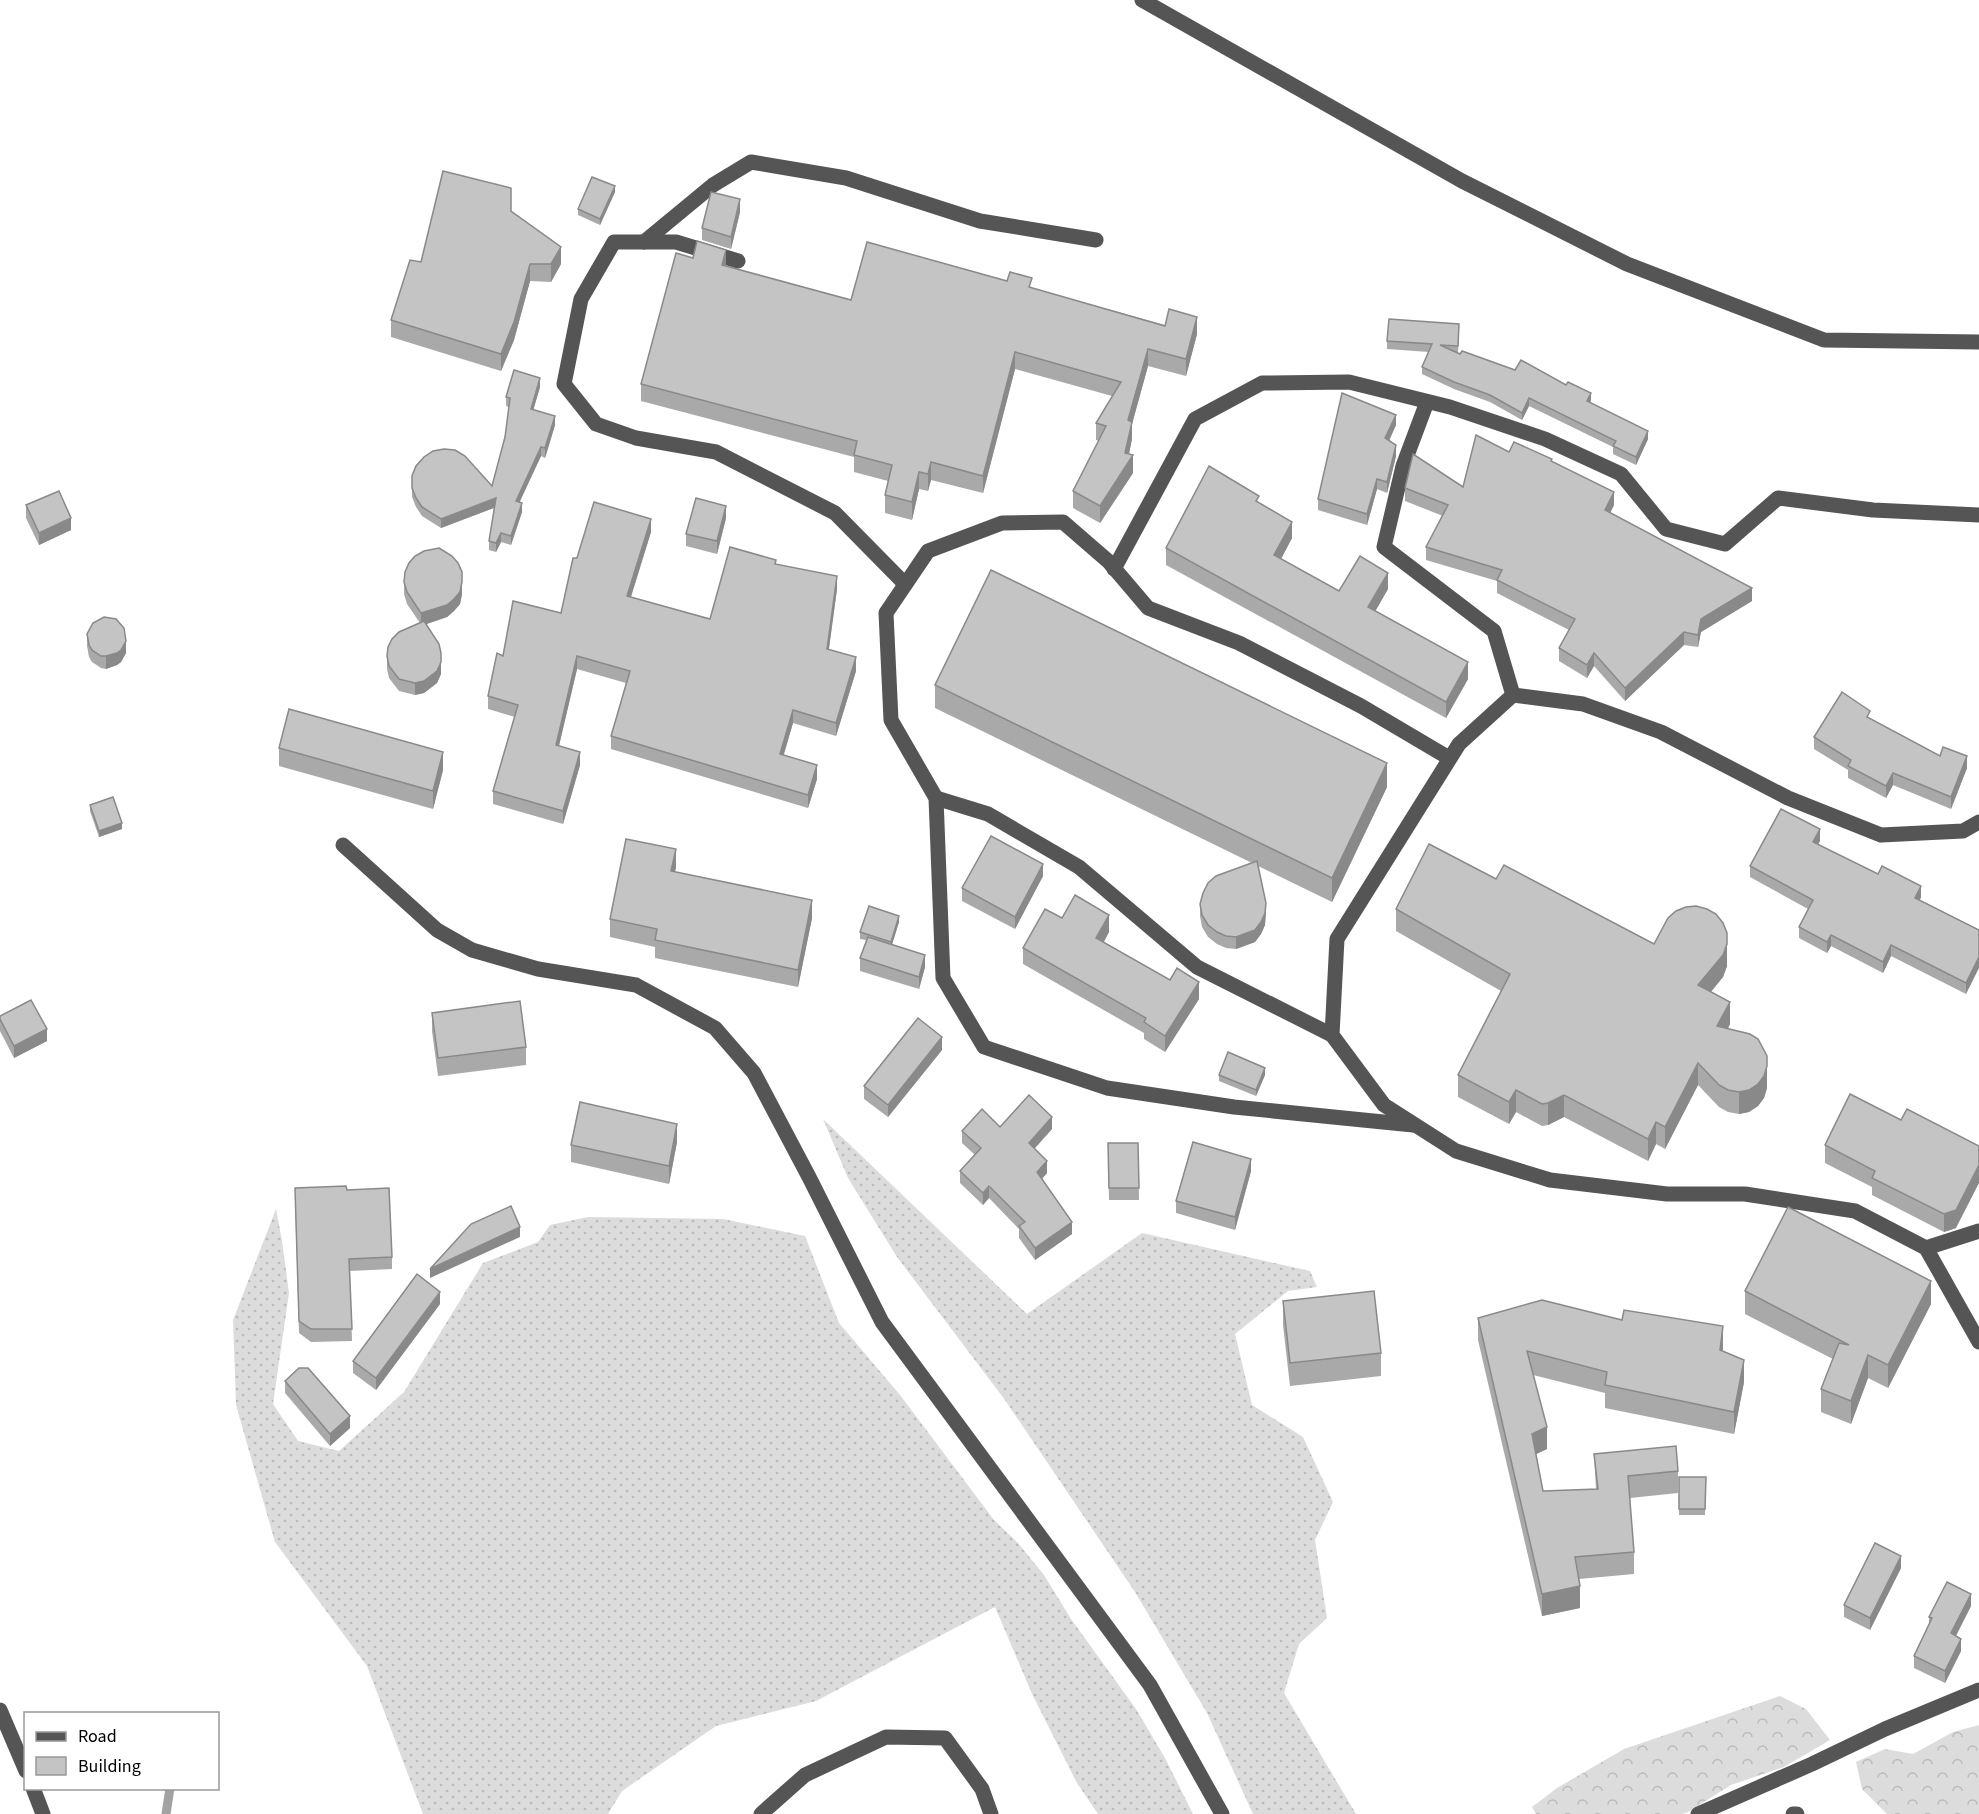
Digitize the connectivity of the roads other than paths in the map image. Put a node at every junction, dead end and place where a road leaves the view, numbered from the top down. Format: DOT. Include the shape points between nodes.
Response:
graph roads {
  1 [pos="1142,0"];
  2 [pos="1096,240"];
  3 [pos="644,242"];
  4 [pos="738,261"];
  5 [pos="1979,342"];
  6 [pos="1427,402"];
  7 [pos="1979,514"];
  8 [pos="1114,569"];
  9 [pos="905,584"];
  10 [pos="1513,695"];
  11 [pos="1449,758"];
  12 [pos="936,798"];
  13 [pos="1979,822"];
  14 [pos="344,845"];
  15 [pos="1332,1035"];
  16 [pos="1416,1125"];
  17 [pos="1979,1231"];
  18 [pos="1926,1248"];
  19 [pos="1979,1341"];
  20 [pos="1979,1690"];
  21 [pos="0,1710"];
  22 [pos="24,1766"];
  23 [pos="34,1790"];
  24 [pos="43,1814"];
  25 [pos="761,1814"];
  26 [pos="991,1814"];
  27 [pos="1221,1814"];
  28 [pos="1698,1814"];
  1 -- 5 [label="street" via="1462,181 1627,264 1824,340"];
  2 -- 3 [label="street" via="980,221 846,178 751,162 713,185"];
  3 -- 4 [label="street" via="676,242"];
  3 -- 9 [label="street" via="614,242 580,299 564,384 596,424 636,438 716,452 835,513"];
  6 -- 7 [label="street" via="1545,439 1621,474 1666,529 1725,544 1778,498 1873,510"];
  6 -- 8 [label="street" via="1349,382 1262,383 1196,419"];
  6 -- 10 [label="street" via="1403,466 1384,547 1494,631"];
  8 -- 9 [label="street" via="1063,522 1002,523 928,551"];
  8 -- 11 [label="street" via="1148,608 1239,643 1361,706"];
  9 -- 12 [label="street" via="886,613 891,720"];
  10 -- 11 [label="street"];
  10 -- 13 [label="street" via="1583,704 1661,732 1788,798 1881,835 1963,831"];
  11 -- 15 [label="street" via="1337,939"];
  12 -- 15 [label="street" via="988,814 1079,867 1197,967"];
  12 -- 16 [label="street" via="943,978 984,1047 1107,1088 1234,1107"];
  14 -- 27 [label="street" via="437,930 472,950 537,969 636,985 715,1028 754,1073 882,1322 1150,1685"];
  15 -- 16 [label="street" via="1384,1105"];
  16 -- 18 [label="street" via="1456,1151 1550,1180 1666,1194 1745,1194 1855,1211"];
  17 -- 18 [label="street"];
  18 -- 19 [label="street"];
  20 -- 28 [label="street"];
  21 -- 22 [label="street"];
  23 -- 24 [label="street"];
  25 -- 26 [label="street" via="805,1775 886,1737 945,1738 982,1789"];
}
